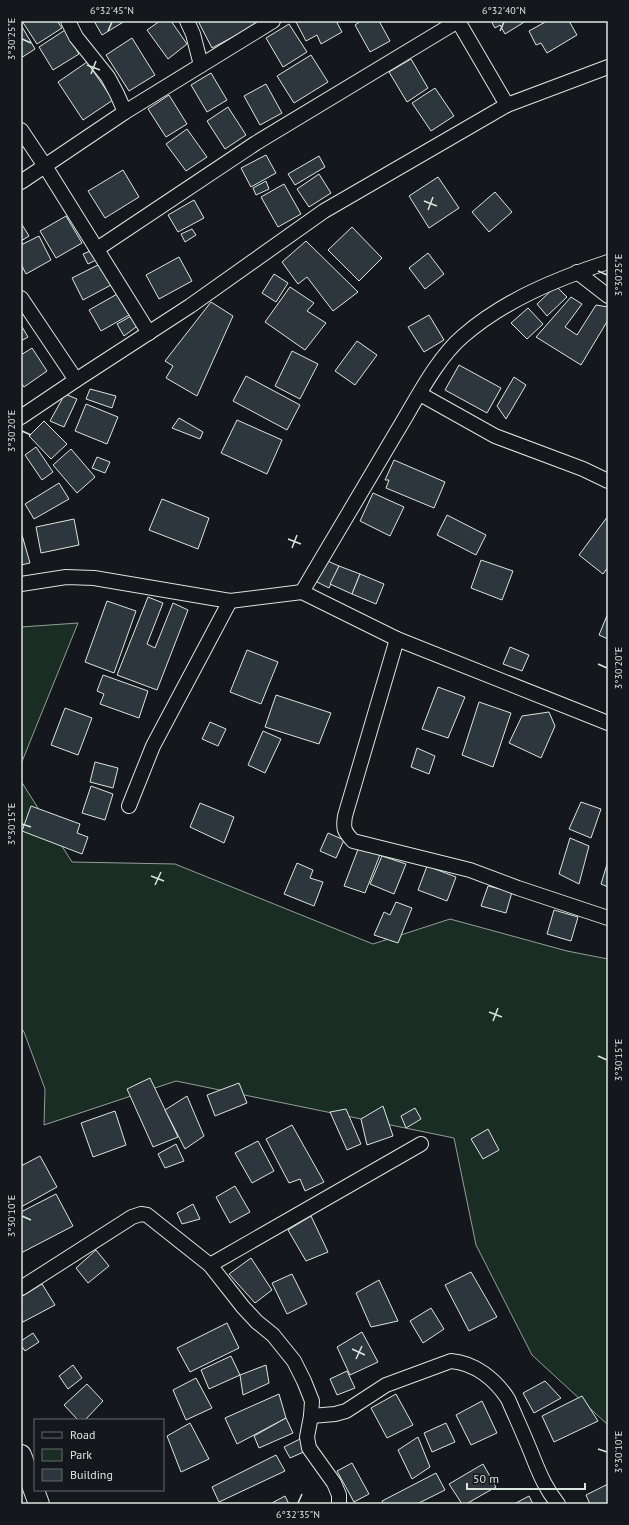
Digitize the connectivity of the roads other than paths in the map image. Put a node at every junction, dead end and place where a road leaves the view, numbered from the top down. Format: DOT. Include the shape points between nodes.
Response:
graph roads {
  1 [pos="68,21"];
  2 [pos="186,21"];
  3 [pos="273,21"];
  4 [pos="458,21"];
  5 [pos="201,65"];
  6 [pos="608,67"];
  7 [pos="507,106"];
  8 [pos="125,112"];
  9 [pos="21,130"];
  10 [pos="45,166"];
  11 [pos="21,182"];
  12 [pos="97,249"];
  13 [pos="608,262"];
  14 [pos="577,272"];
  15 [pos="608,296"];
  16 [pos="21,298"];
  17 [pos="149,333"];
  18 [pos="76,380"];
  19 [pos="420,394"];
  20 [pos="21,417"];
  21 [pos="608,481"];
  22 [pos="21,584"];
  23 [pos="302,592"];
  24 [pos="230,601"];
  25 [pos="397,639"];
  26 [pos="608,723"];
  27 [pos="129,806"];
  28 [pos="608,918"];
  29 [pos="421,1144"];
  30 [pos="210,1265"];
  31 [pos="21,1288"];
  32 [pos="311,1416"];
  33 [pos="21,1455"];
  34 [pos="34,1490"];
  35 [pos="34,1491"];
  36 [pos="39,1504"];
  37 [pos="339,1504"];
  38 [pos="558,1504"];
  1 -- 8 [label="street" via="76,37 108,77"];
  2 -- 5 [label="street" via="193,34"];
  3 -- 5 [label="street"];
  4 -- 7 [label="street"];
  4 -- 12 [label="street" via="256,142"];
  5 -- 8 [label="street"];
  6 -- 7 [label="street"];
  7 -- 17 [label="street" via="324,211"];
  8 -- 10 [label="street"];
  9 -- 10 [label="street"];
  10 -- 11 [label="street"];
  10 -- 12 [label="street"];
  12 -- 17 [label="street"];
  13 -- 14 [label="street"];
  14 -- 15 [label="street"];
  14 -- 19 [label="street" via="520,297 489,316 462,337 443,358"];
  16 -- 18 [label="street"];
  17 -- 18 [label="street"];
  18 -- 20 [label="street"];
  19 -- 21 [label="street" via="495,436"];
  19 -- 23 [label="street"];
  22 -- 24 [label="street" via="66,577 94,578"];
  23 -- 24 [label="street"];
  23 -- 25 [label="street"];
  24 -- 27 [label="street" via="153,746"];
  25 -- 26 [label="street"];
  25 -- 28 [label="street" via="345,816 343,827 346,834 353,841 470,870"];
  29 -- 30 [label="street"];
  30 -- 31 [label="street" via="147,1215 141,1214 132,1217"];
  30 -- 32 [label="street" via="243,1307 273,1335 294,1361 312,1401"];
  32 -- 37 [label="street" via="307,1437 309,1448 334,1482"];
  32 -- 38 [label="street" via="346,1411 386,1385 451,1360 462,1362 484,1373 502,1390 542,1481"];
  33 -- 34 [label="street"];
  35 -- 36 [label="street"];
}
